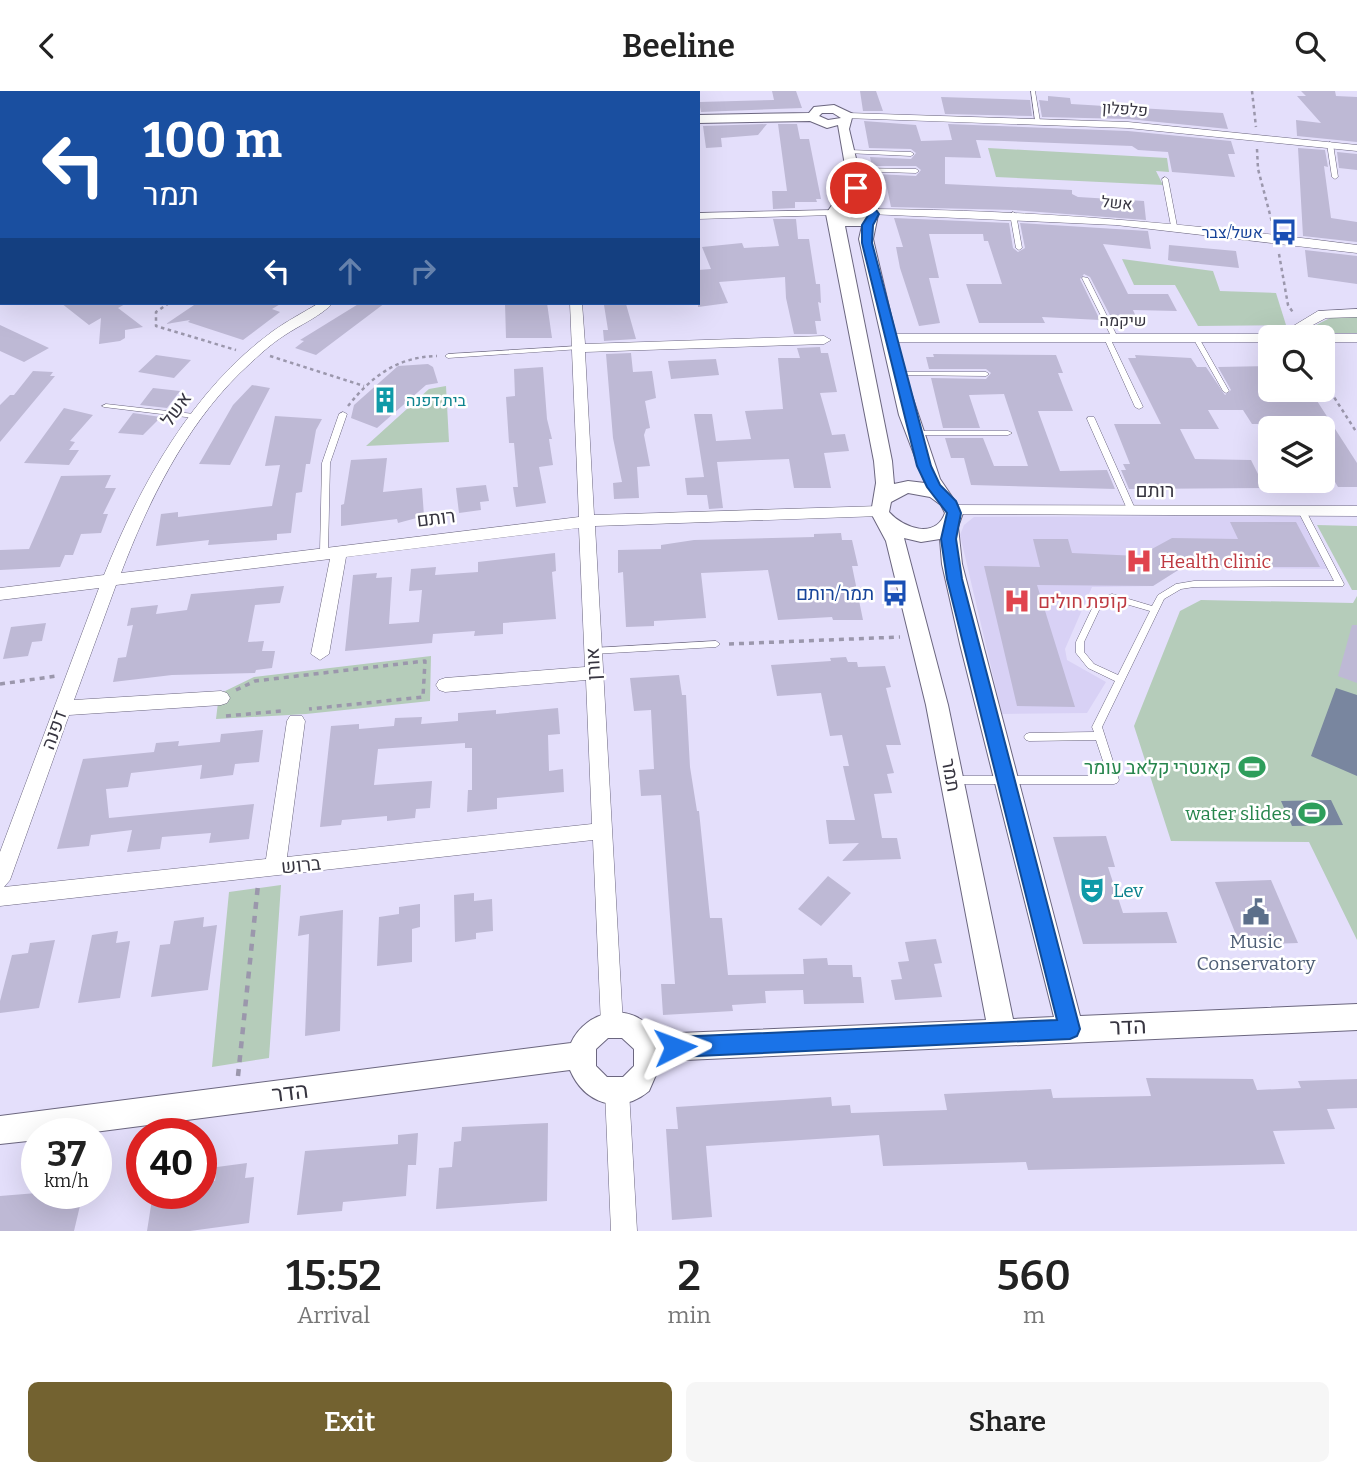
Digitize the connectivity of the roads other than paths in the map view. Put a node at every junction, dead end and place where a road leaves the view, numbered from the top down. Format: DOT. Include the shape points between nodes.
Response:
graph roads {
  1 [pos="1033,91"];
  2 [pos="831,98"];
  3 [pos="816,112"];
  4 [pos="845,116"];
  5 [pos="700,118"];
  6 [pos="1038,120"];
  7 [pos="1330,144"];
  8 [pos="1357,148"];
  9 [pos="848,152"];
  10 [pos="911,154"];
  11 [pos="852,170"];
  12 [pos="916,171"];
  13 [pos="838,172"];
  14 [pos="1335,177"];
  15 [pos="1165,179"];
  16 [pos="841,191"];
  17 [pos="835,212"];
  18 [pos="870,213"];
  19 [pos="1013,214"];
  20 [pos="700,216"];
  21 [pos="1174,226"];
  22 [pos="1019,248"];
  23 [pos="1357,249"];
  24 [pos="1085,278"];
  25 [pos="324,305"];
  26 [pos="576,305"];
  27 [pos="1357,313"];
  28 [pos="1306,325"];
  29 [pos="1258,337"];
  30 [pos="889,338"];
  31 [pos="1111,338"];
  32 [pos="1196,338"];
  33 [pos="1335,338"];
  34 [pos="1357,338"];
  35 [pos="824,340"];
  36 [pos="578,348"];
  37 [pos="448,356"];
  38 [pos="898,374"];
  39 [pos="986,374"];
  40 [pos="1226,391"];
  41 [pos="106,406"];
  42 [pos="1139,407"];
  43 [pos="343,414"];
  44 [pos="194,416"];
  45 [pos="1091,419"];
  46 [pos="914,433"];
  47 [pos="1008,433"];
  48 [pos="1132,510"];
  49 [pos="883,511"];
  50 [pos="948,511"];
  51 [pos="1302,511"];
  52 [pos="1357,511"];
  53 [pos="585,522"];
  54 [pos="332,552"];
  55 [pos="108,580"];
  56 [pos="0,594"];
  57 [pos="1155,610"];
  58 [pos="716,644"];
  59 [pos="593,651"];
  60 [pos="320,654"];
  61 [pos="594,673"];
  62 [pos="1120,680"];
  63 [pos="445,685"];
  64 [pos="221,698"];
  65 [pos="62,708"];
  66 [pos="299,715"];
  67 [pos="1100,736"];
  68 [pos="1029,737"];
  69 [pos="952,780"];
  70 [pos="1005,781"];
  71 [pos="602,831"];
  72 [pos="268,868"];
  73 [pos="0,880"];
  74 [pos="0,897"];
  75 [pos="1357,1017"];
  76 [pos="612,1025"];
  77 [pos="1070,1029"];
  78 [pos="1002,1032"];
  79 [pos="648,1048"];
  80 [pos="581,1055"];
  81 [pos="617,1091"];
  82 [pos="0,1130"];
  83 [pos="624,1231"];
  1 -- 6 [label="lane"];
  2 -- 4 [label="street"];
  3 -- 4 [label="street" via="830,109"];
  3 -- 5 [label="street"];
  3 -- 13 [label="street" via="829,131"];
  4 -- 6 [label="street, פלפלון"];
  4 -- 9 [label="street"];
  6 -- 7 [label="street, פלפלון"];
  7 -- 8 [label="street, פלפלון"];
  7 -- 14 [label="lane"];
  9 -- 10 [label="lane"];
  9 -- 11 [label="street"];
  11 -- 12 [label="lane"];
  11 -- 18 [label="street"];
  15 -- 21 [label="lane"];
  16 -- 17 [label="street, תמר"];
  17 -- 18 [label="street" via="853,203"];
  17 -- 20 [label="street"];
  17 -- 49 [label="street, תמר" via="883,461"];
  18 -- 19 [label="street, אשל"];
  18 -- 30 [label="street" via="866,239"];
  19 -- 21 [label="street, אשל"];
  19 -- 22 [label="lane"];
  21 -- 23 [label="street, אשל"];
  24 -- 31 [label="lane"];
  25 -- 44 [label="street, אשל" via="253,353"];
  26 -- 36 [label="street, אורן"];
  27 -- 28 [label="street" via="1327,312"];
  29 -- 32 [label="street, שיקמה"];
  30 -- 31 [label="street, שיקמה"];
  30 -- 38 [label="street"];
  31 -- 32 [label="street, שיקמה"];
  31 -- 42 [label="lane"];
  32 -- 40 [label="lane"];
  33 -- 34 [label="street, שיקמה"];
  35 -- 36 [label="street"];
  36 -- 37 [label="lane"];
  36 -- 53 [label="street, אורן"];
  38 -- 39 [label="lane"];
  38 -- 46 [label="street"];
  41 -- 44 [label="lane"];
  43 -- 54 [label="lane" via="326,463"];
  44 -- 55 [label="street, אשל" via="150,486"];
  45 -- 48 [label="lane"];
  46 -- 47 [label="lane"];
  46 -- 50 [label="street" via="929,479"];
  48 -- 50 [label="street, רותם"];
  48 -- 51 [label="street, רותם"];
  49 -- 50 [label="street" via="895,490 908,487 922,488"];
  49 -- 50 [label="street" via="897,530 919,536 939,533"];
  49 -- 53 [label="street, רותם" via="671,515"];
  49 -- 69 [label="street, תמר" via="895,538 921,636"];
  50 -- 70 [label="street" via="955,579"];
  51 -- 52 [label="street, רותם"];
  51 -- 57 [label="lane" via="1340,583 1179,586 1161,597"];
  53 -- 54 [label="street, רותם"];
  53 -- 59 [label="street, אורן"];
  54 -- 55 [label="street, רותם"];
  54 -- 60 [label="street"];
  55 -- 56 [label="street, רותם"];
  55 -- 65 [label="street, דפנה"];
  57 -- 62 [label="lane"];
  57 -- 62 [label="lane" via="1112,597 1099,602 1080,642 1080,653 1091,666"];
  58 -- 59 [label="lane"];
  59 -- 61 [label="street, אורן"];
  61 -- 63 [label="street"];
  61 -- 71 [label="street, אורן"];
  62 -- 67 [label="lane" via="1097,727"];
  64 -- 65 [label="street"];
  65 -- 73 [label="street, דפנה"];
  66 -- 72 [label="street"];
  67 -- 68 [label="lane"];
  67 -- 70 [label="lane" via="1114,780"];
  69 -- 70 [label="lane"];
  69 -- 78 [label="street, תמר"];
  70 -- 77 [label="street"];
  71 -- 72 [label="street, ברוש"];
  71 -- 76 [label="street, אורן"];
  72 -- 74 [label="street, ברוש"];
  75 -- 77 [label="street, הדר"];
  76 -- 79 [label="street" via="632,1029"];
  76 -- 80 [label="street" via="590,1037"];
  77 -- 78 [label="street, הדר"];
  78 -- 79 [label="street, הדר"];
  79 -- 81 [label="street" via="645,1073 636,1084"];
  80 -- 81 [label="street" via="584,1073 592,1083"];
  80 -- 82 [label="street, הדר"];
  81 -- 83 [label="street"];
}
